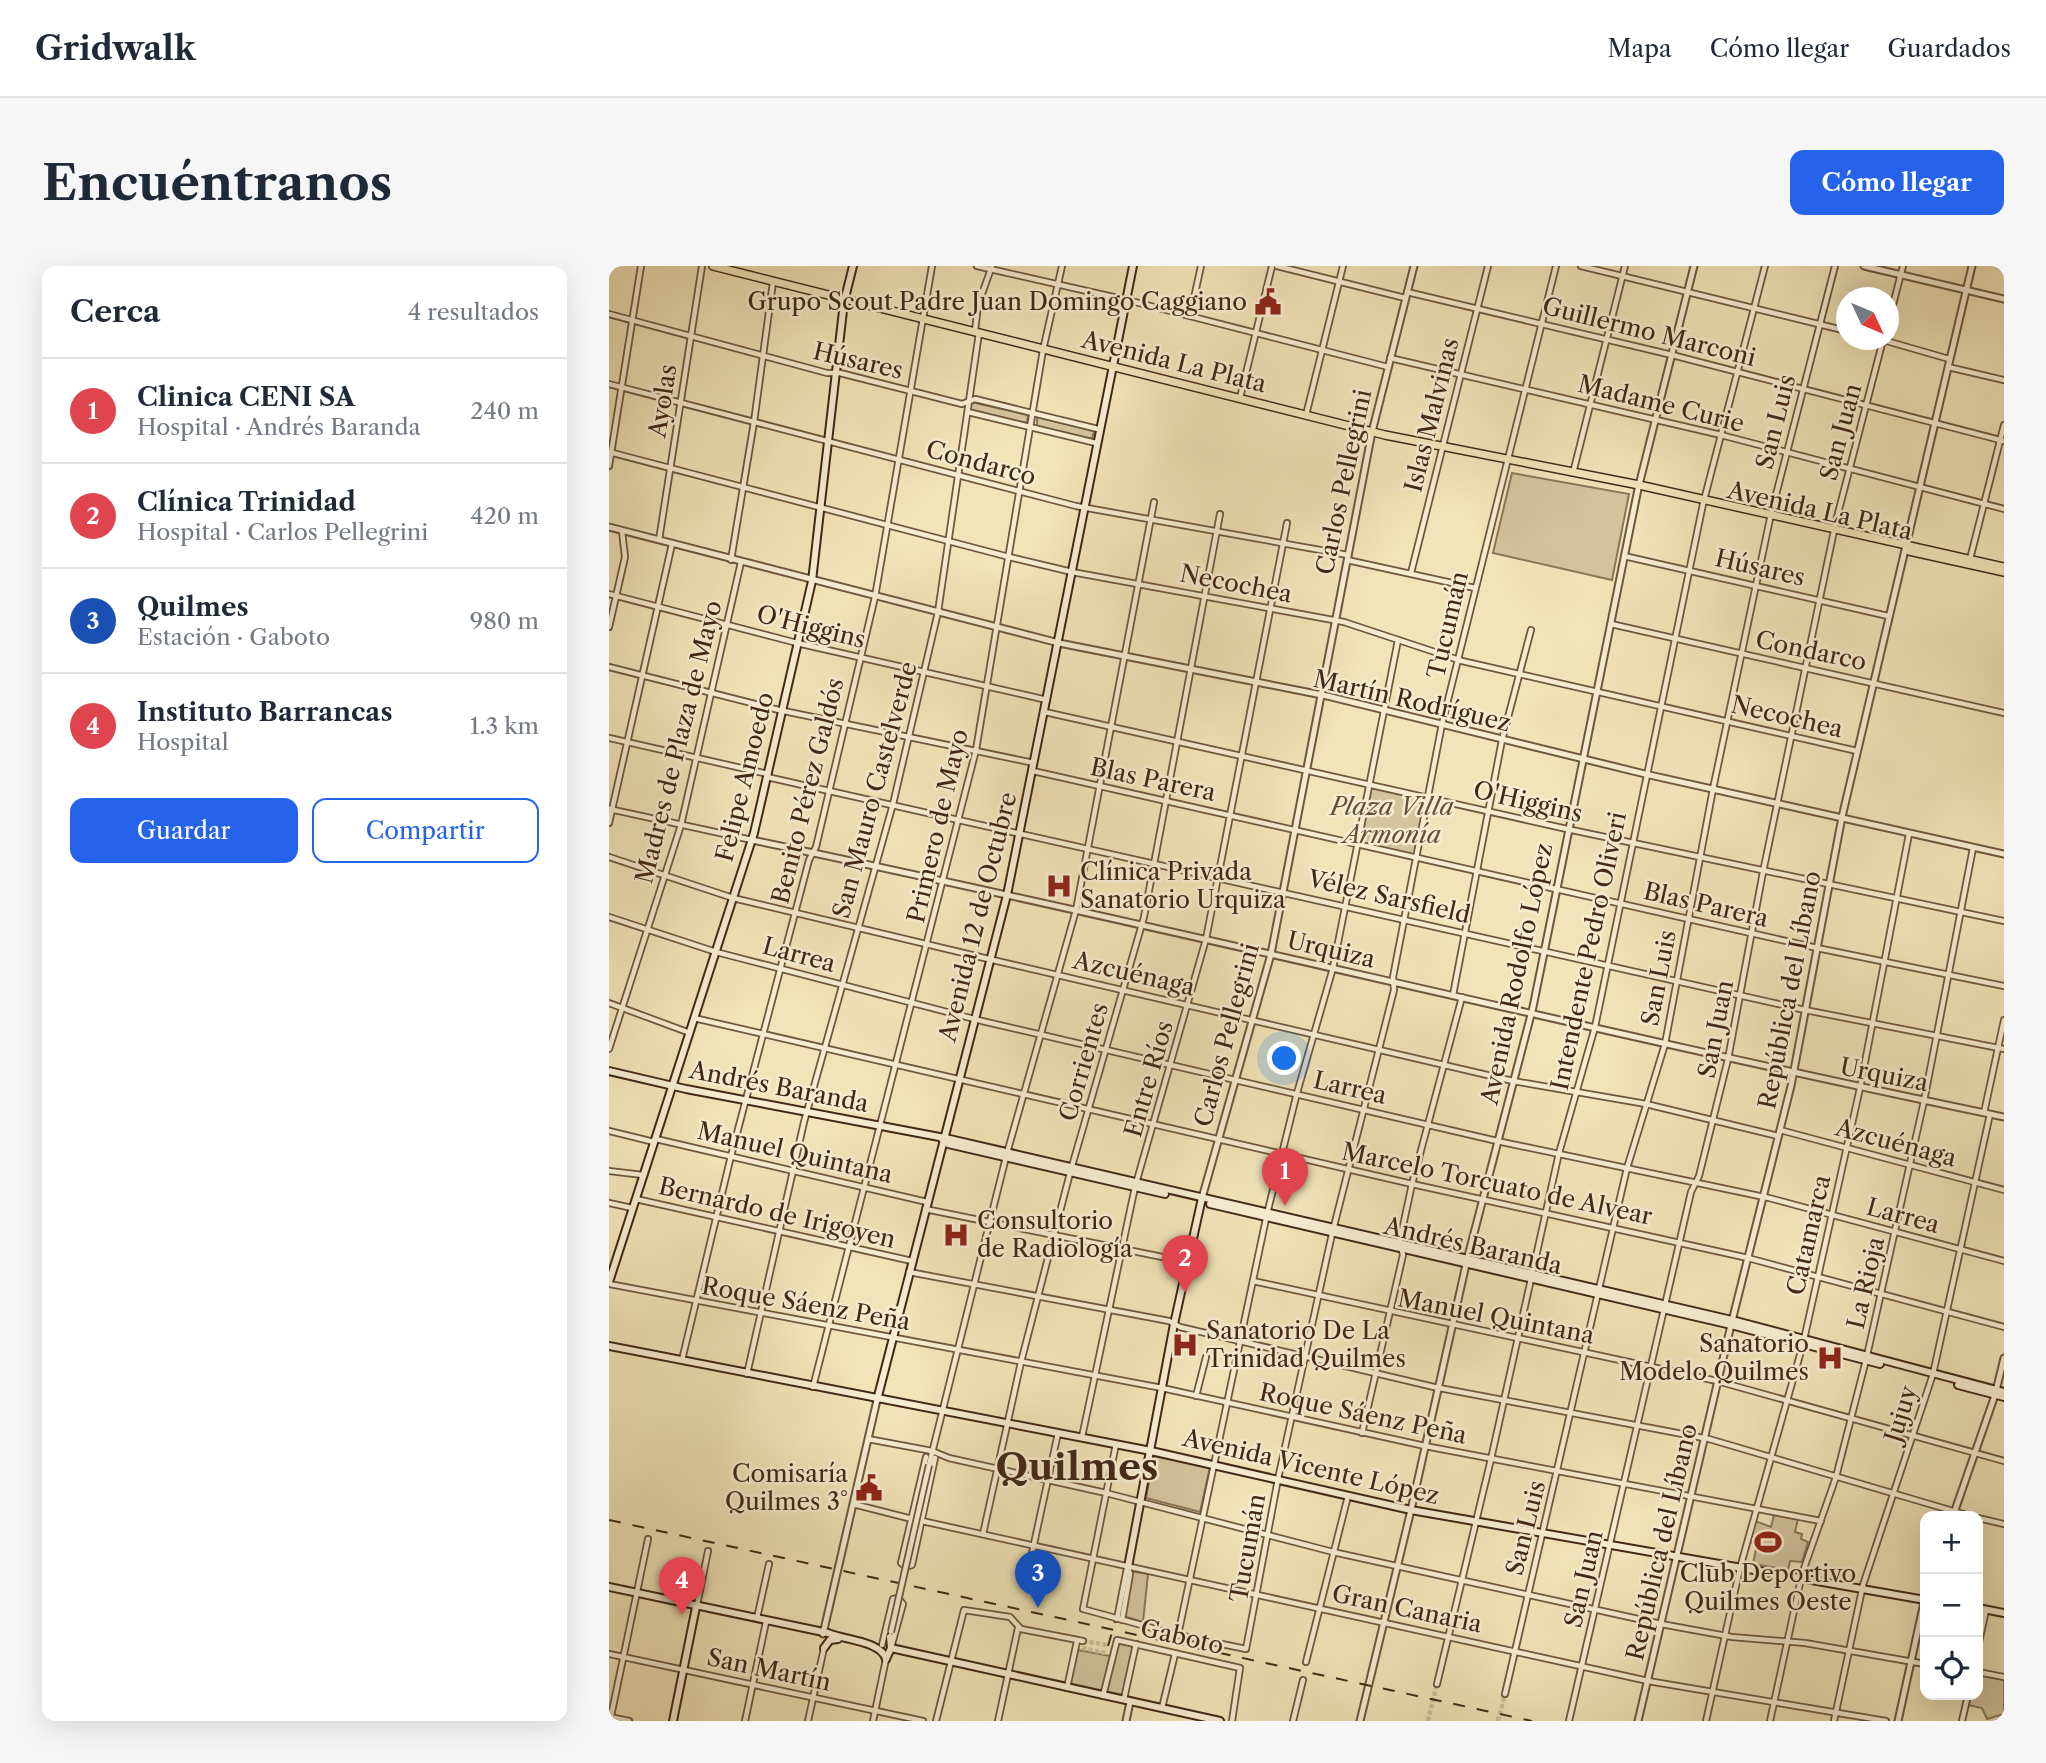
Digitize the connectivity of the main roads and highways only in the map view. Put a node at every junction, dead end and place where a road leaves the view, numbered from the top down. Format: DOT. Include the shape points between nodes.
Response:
graph roads {
  1 [pos="713,266"];
  2 [pos="853,266"];
  3 [pos="1133,266"];
  4 [pos="845,302"];
  5 [pos="1111,365"];
  6 [pos="1904,547"];
  7 [pos="2004,567"];
  8 [pos="2004,572"];
  9 [pos="609,1071"];
  10 [pos="672,1086"];
  11 [pos="942,1139"];
  12 [pos="1201,1200"];
  13 [pos="609,1283"];
  14 [pos="609,1346"];
  15 [pos="2000,1394"];
  16 [pos="877,1400"];
  17 [pos="1151,1451"];
  18 [pos="1128,1567"];
  19 [pos="609,1587"];
  20 [pos="1920,1598"];
  21 [pos="696,1606"];
  22 [pos="1983,1609"];
  23 [pos="2004,1613"];
  24 [pos="823,1634"];
  25 [pos="843,1640"];
  26 [pos="879,1646"];
  27 [pos="891,1648"];
  28 [pos="1189,1718"];
  29 [pos="673,1721"];
  30 [pos="1220,1721"];
  1 -- 4 [label="main road, Avenida La Plata"];
  2 -- 4 [label="main road, Felipe Amoedo"];
  3 -- 5 [label="main road, Avenida 12 de Octubre"];
  4 -- 5 [label="main road, Avenida La Plata"];
  4 -- 10 [label="main road, Felipe Amoedo" via="812,581 752,840"];
  5 -- 6 [label="main road, Avenida La Plata" via="1372,432"];
  5 -- 11 [label="main road, Avenida 12 de Octubre" via="1007,895"];
  6 -- 7 [label="main road, Avenida La Plata"];
  6 -- 8 [label="main road, Avenida La Plata"];
  9 -- 10 [label="main road, Andrés Baranda"];
  10 -- 11 [label="main road, Andrés Baranda"];
  10 -- 13 [label="main road, Felipe Amoedo"];
  11 -- 12 [label="main road, Andrés Baranda"];
  11 -- 16 [label="main road, Avenida 12 de Octubre"];
  12 -- 15 [label="main road, Andrés Baranda" via="1731,1323"];
  12 -- 17 [label="main road, Carlos Pellegrini"];
  14 -- 16 [label="main road, Avenida Vicente López"];
  16 -- 17 [label="main road, Avenida Vicente López"];
  17 -- 18 [label="main road, Carlos Pellegrini"];
  17 -- 20 [label="main road, Avenida Vicente López" via="1411,1510"];
  19 -- 21 [label="main road"];
  21 -- 24 [label="main road"];
  21 -- 29 [label="main road"];
  22 -- 23 [label="main road"];
  24 -- 25 [label="main road"];
  24 -- 25 [label="main road" via="824,1648 832,1639"];
  25 -- 26 [label="main road"];
  26 -- 27 [label="main road" via="885,1659"];
  26 -- 27 [label="main road" via="890,1634"];
  27 -- 28 [label="main road" via="1162,1708"];
  28 -- 30 [label="main road"];
}
